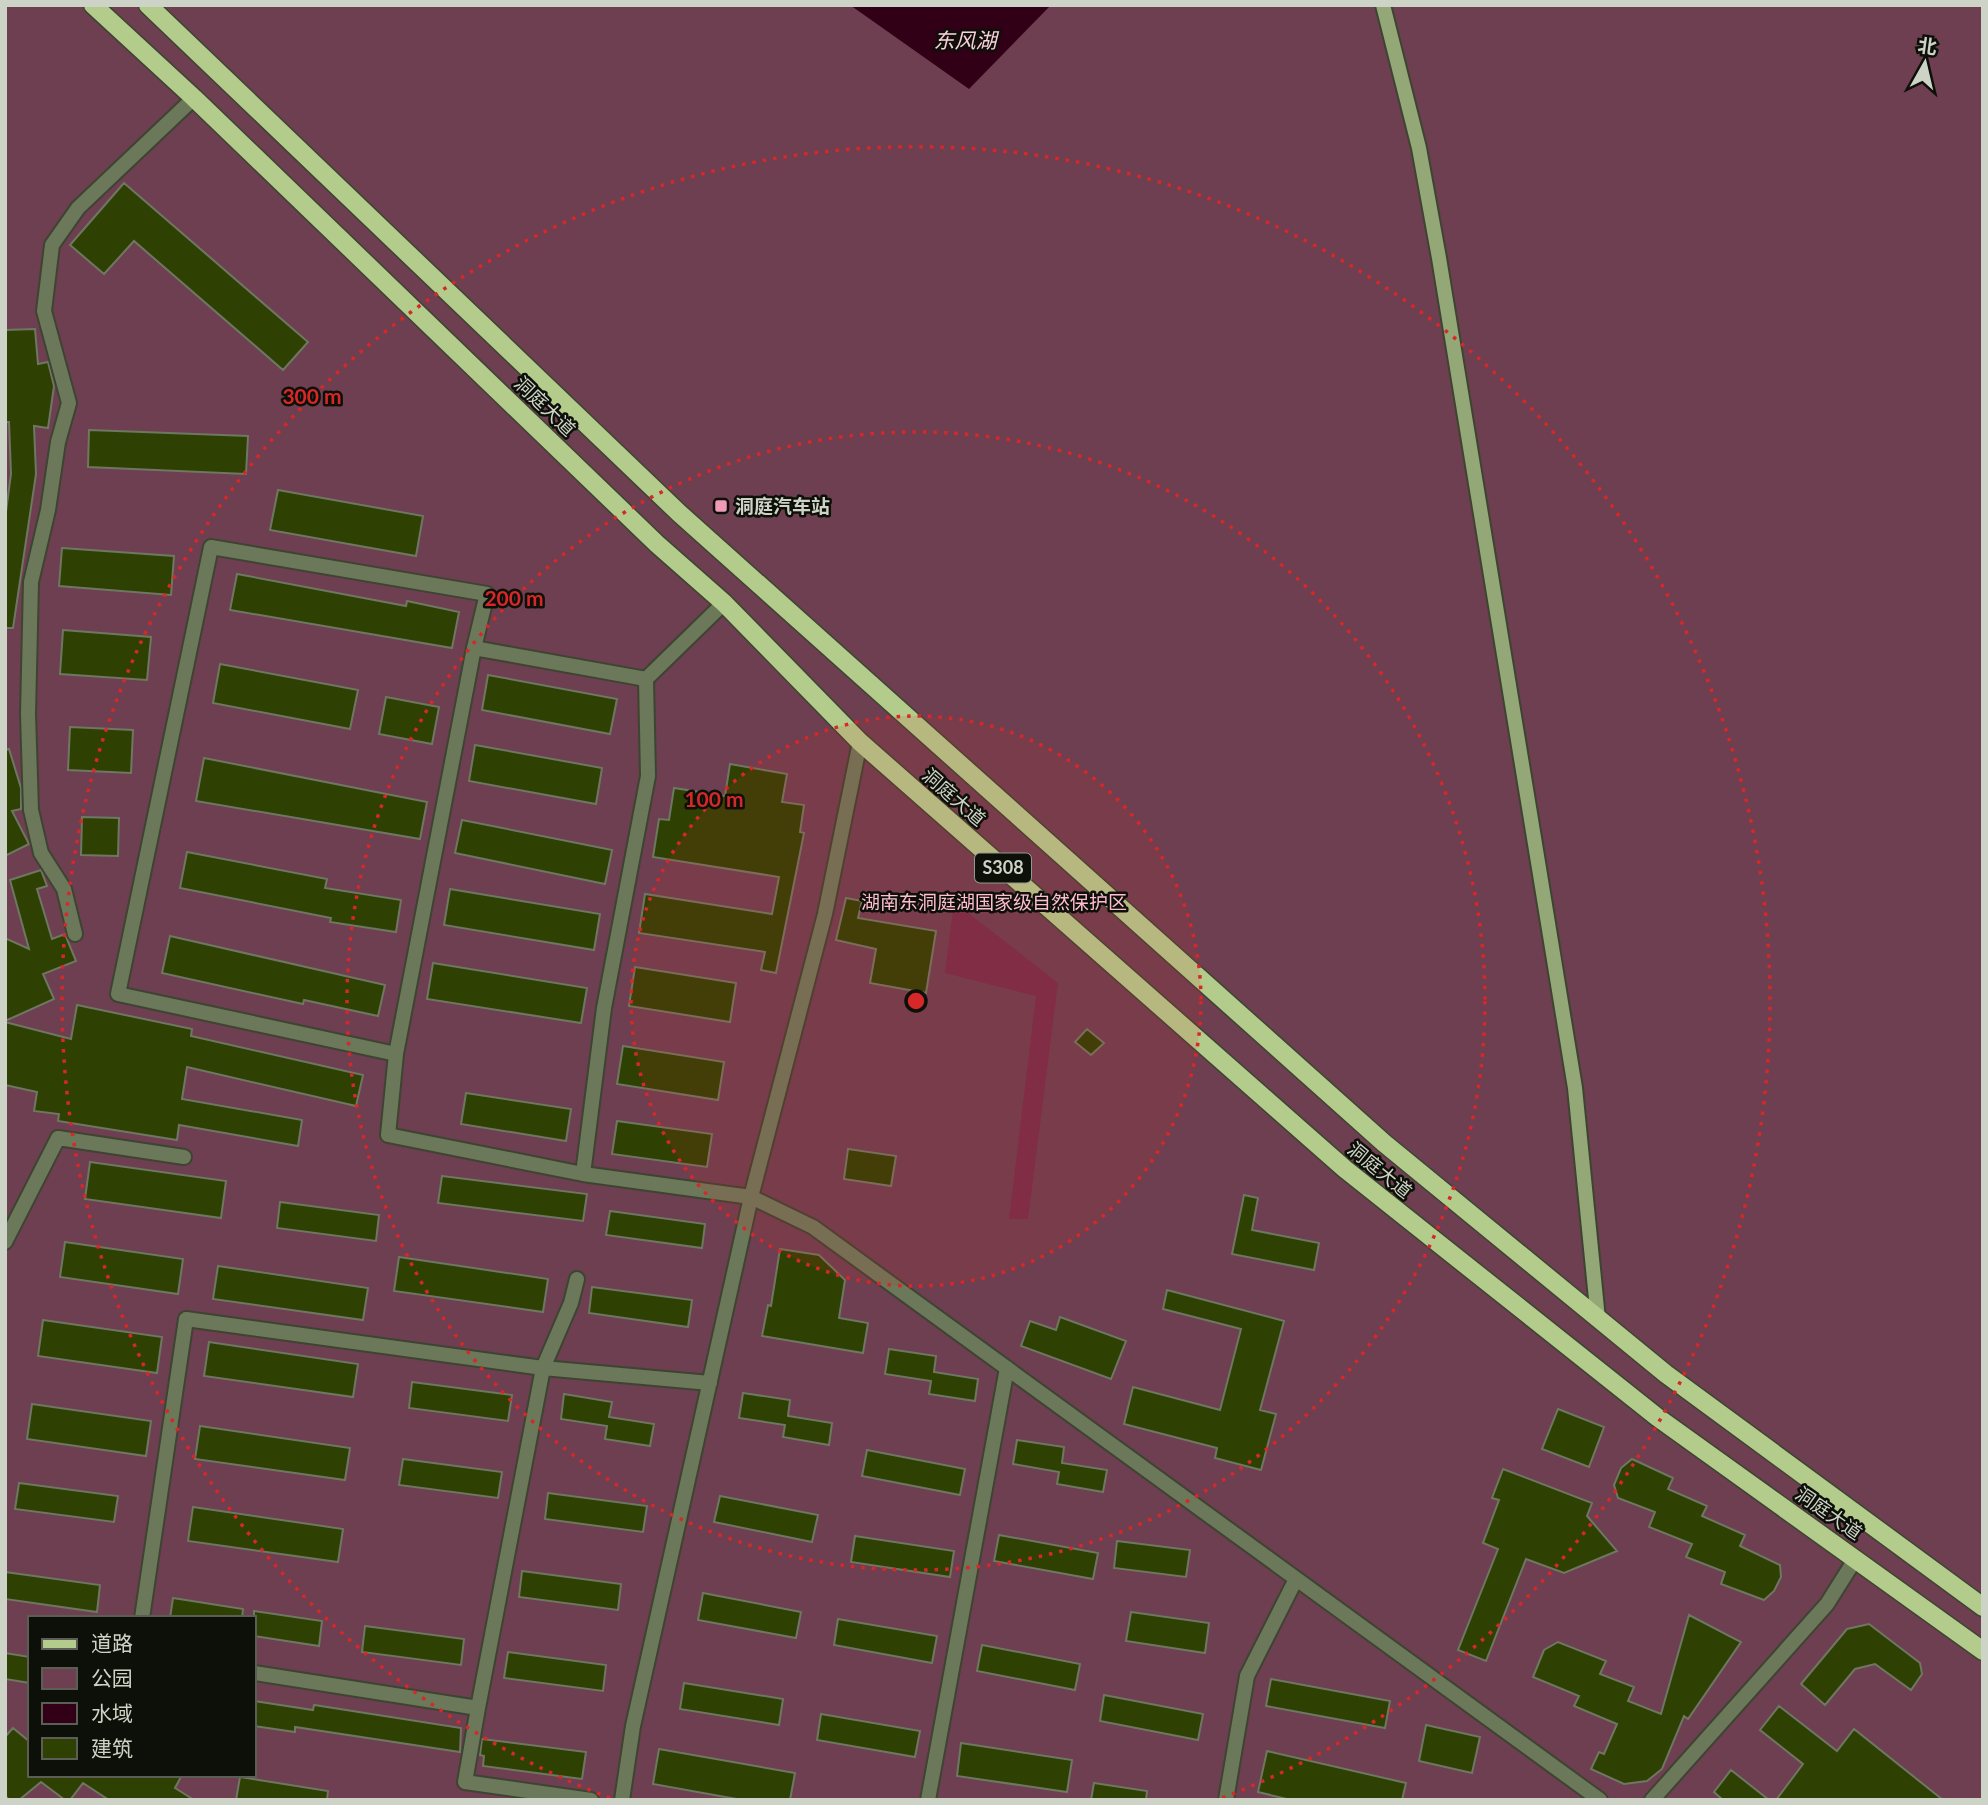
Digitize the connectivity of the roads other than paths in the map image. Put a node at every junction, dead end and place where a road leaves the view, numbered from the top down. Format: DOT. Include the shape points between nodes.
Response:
graph roads {
  1 [pos="93,5"];
  2 [pos="148,5"];
  3 [pos="1383,5"];
  4 [pos="194,98"];
  5 [pos="724,603"];
  6 [pos="474,648"];
  7 [pos="646,679"];
  8 [pos="860,742"];
  9 [pos="75,934"];
  10 [pos="396,1054"];
  11 [pos="184,1157"];
  12 [pos="583,1174"];
  13 [pos="751,1197"];
  14 [pos="6,1237"];
  15 [pos="576,1279"];
  16 [pos="1598,1319"];
  17 [pos="543,1368"];
  18 [pos="1007,1368"];
  19 [pos="710,1383"];
  20 [pos="1856,1558"];
  21 [pos="1296,1579"];
  22 [pos="1983,1607"];
  23 [pos="142,1616"];
  24 [pos="1983,1651"];
  25 [pos="256,1673"];
  26 [pos="478,1708"];
  27 [pos="591,1800"];
  28 [pos="622,1800"];
  29 [pos="928,1800"];
  30 [pos="1226,1800"];
  31 [pos="1600,1800"];
  32 [pos="1652,1800"];
  1 -- 4 [label="main road, 洞庭大道 / S308"];
  2 -- 16 [label="main road, 洞庭大道 / S308" via="679,513 1384,1143"];
  3 -- 16 [label="street" via="1419,149 1575,1088"];
  4 -- 5 [label="main road, 洞庭大道 / S308" via="657,544"];
  4 -- 9 [label="street" via="78,208 52,245 50,256 44,311 69,403 31,582 27,635 31,810 41,853 64,889"];
  5 -- 7 [label="street"];
  5 -- 8 [label="main road, 洞庭大道 / S308"];
  6 -- 7 [label="street"];
  6 -- 10 [label="street"];
  6 -- 10 [label="street" via="487,594 211,547 118,994"];
  7 -- 12 [label="street" via="648,776 604,1008"];
  8 -- 13 [label="street" via="825,914"];
  8 -- 20 [label="main road, 洞庭大道 / S308" via="1345,1169 1657,1417"];
  10 -- 12 [label="street" via="388,1135"];
  11 -- 14 [label="street" via="58,1138"];
  12 -- 13 [label="street"];
  13 -- 18 [label="street" via="813,1227"];
  13 -- 19 [label="street"];
  15 -- 17 [label="street" via="571,1303"];
  16 -- 22 [label="main road, 洞庭大道 / S308"];
  17 -- 19 [label="street"];
  17 -- 23 [label="street" via="186,1320"];
  17 -- 26 [label="street"];
  18 -- 21 [label="street"];
  18 -- 29 [label="street"];
  19 -- 28 [label="street" via="633,1726"];
  20 -- 24 [label="main road, 洞庭大道 / S308"];
  20 -- 32 [label="street" via="1827,1604"];
  21 -- 30 [label="street" via="1247,1676"];
  21 -- 31 [label="street"];
  25 -- 26 [label="street"];
  26 -- 27 [label="street" via="466,1782"];
}
